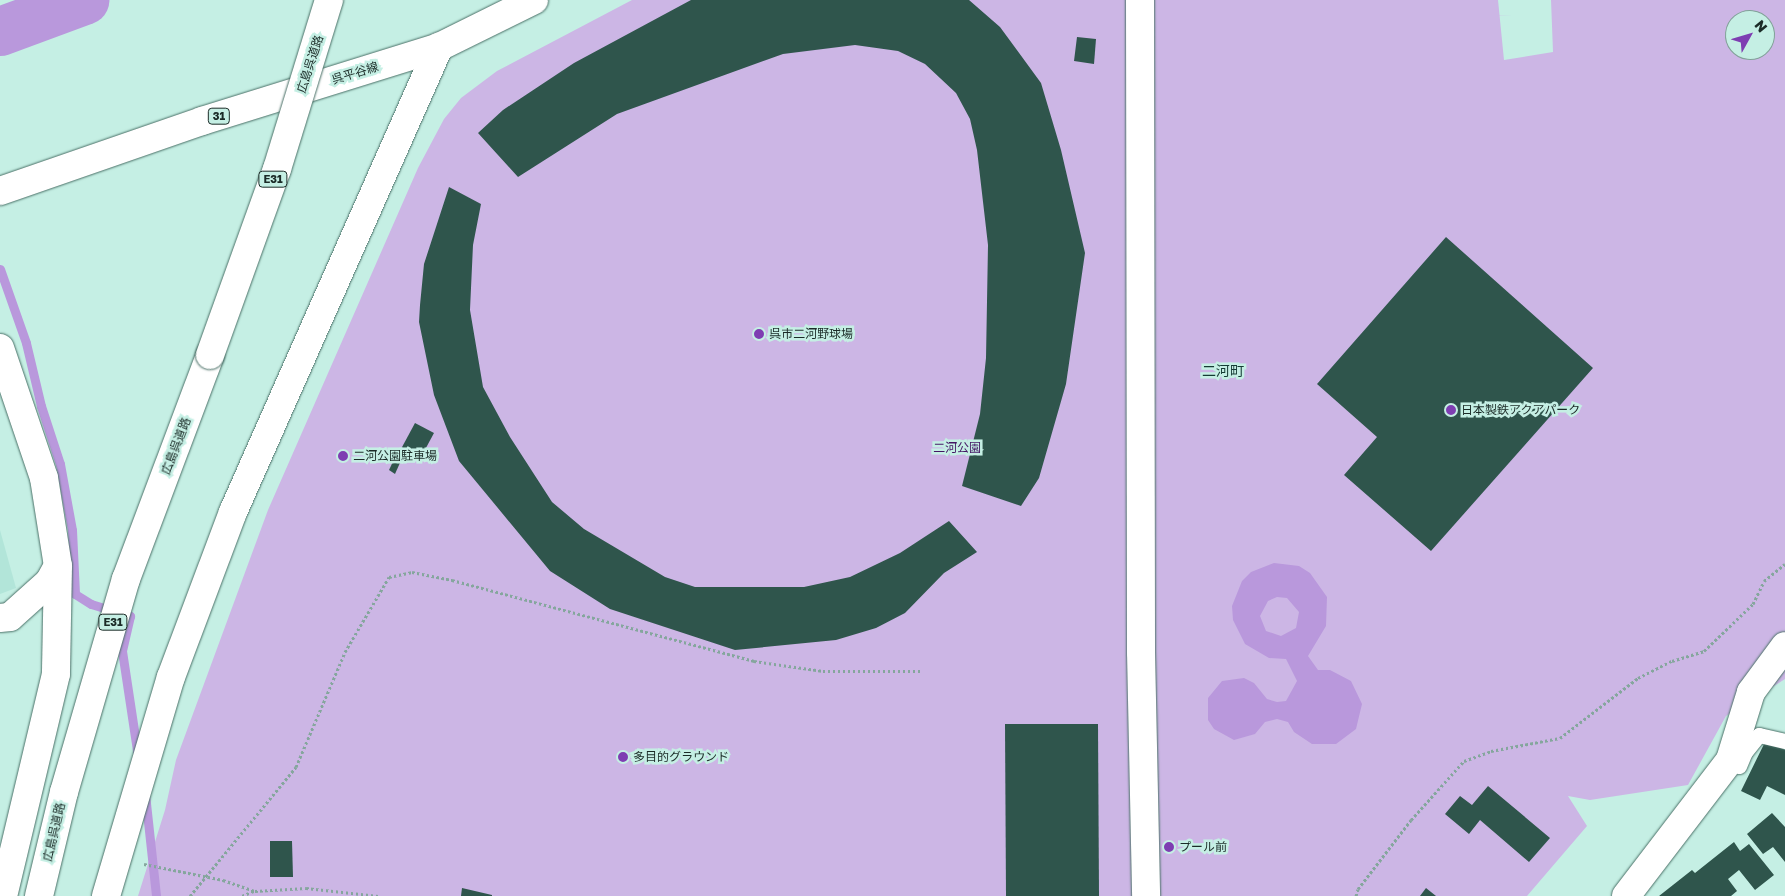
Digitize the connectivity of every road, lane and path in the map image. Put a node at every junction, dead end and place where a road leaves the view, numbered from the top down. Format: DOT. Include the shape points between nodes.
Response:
graph roads {
  1 [pos="329,0"];
  2 [pos="534,0"];
  3 [pos="1140,0"];
  4 [pos="439,47"];
  5 [pos="0,190"];
  6 [pos="0,348"];
  7 [pos="1785,564"];
  8 [pos="58,566"];
  9 [pos="0,618"];
  10 [pos="1785,646"];
  11 [pos="921,671"];
  12 [pos="1785,741"];
  13 [pos="1700,801"];
  14 [pos="117,858"];
  15 [pos="207,877"];
  16 [pos="255,891"];
  17 [pos="3,896"];
  18 [pos="39,896"];
  19 [pos="106,896"];
  20 [pos="190,896"];
  21 [pos="242,896"];
  22 [pos="379,896"];
  23 [pos="1146,896"];
  24 [pos="1356,896"];
  25 [pos="1626,896"];
  1 -- 18 [label="main road, 広島呉道路 / E31, bridge" via="277,168 126,579 64,792"];
  2 -- 4 [label="main road, 呉平谷線 / 31"];
  3 -- 23 [label="main road" via="1141,652"];
  4 -- 5 [label="main road, 呉平谷線 / 31" via="202,121"];
  4 -- 14 [label="main road" via="232,512 171,677"];
  6 -- 8 [label="main road" via="44,478"];
  7 -- 24 [label="path" via="1764,581 1753,604 1704,651 1672,661 1638,678 1560,738 1490,751 1464,761 1411,820"];
  8 -- 9 [label="main road" via="49,582 10,617"];
  8 -- 17 [label="main road" via="56,674"];
  10 -- 13 [label="main road" via="1751,692 1730,760"];
  11 -- 15 [label="path" via="823,671 754,661 452,580 412,572 389,577 345,652 296,767"];
  12 -- 13 [label="lane" via="1759,735 1745,752 1736,775 1724,791 1712,801"];
  13 -- 25 [label="main road"];
  14 -- 15 [label="path"];
  14 -- 19 [label="main road"];
  15 -- 16 [label="path"];
  15 -- 20 [label="path"];
  16 -- 21 [label="path"];
  16 -- 22 [label="path" via="306,888"];
}
